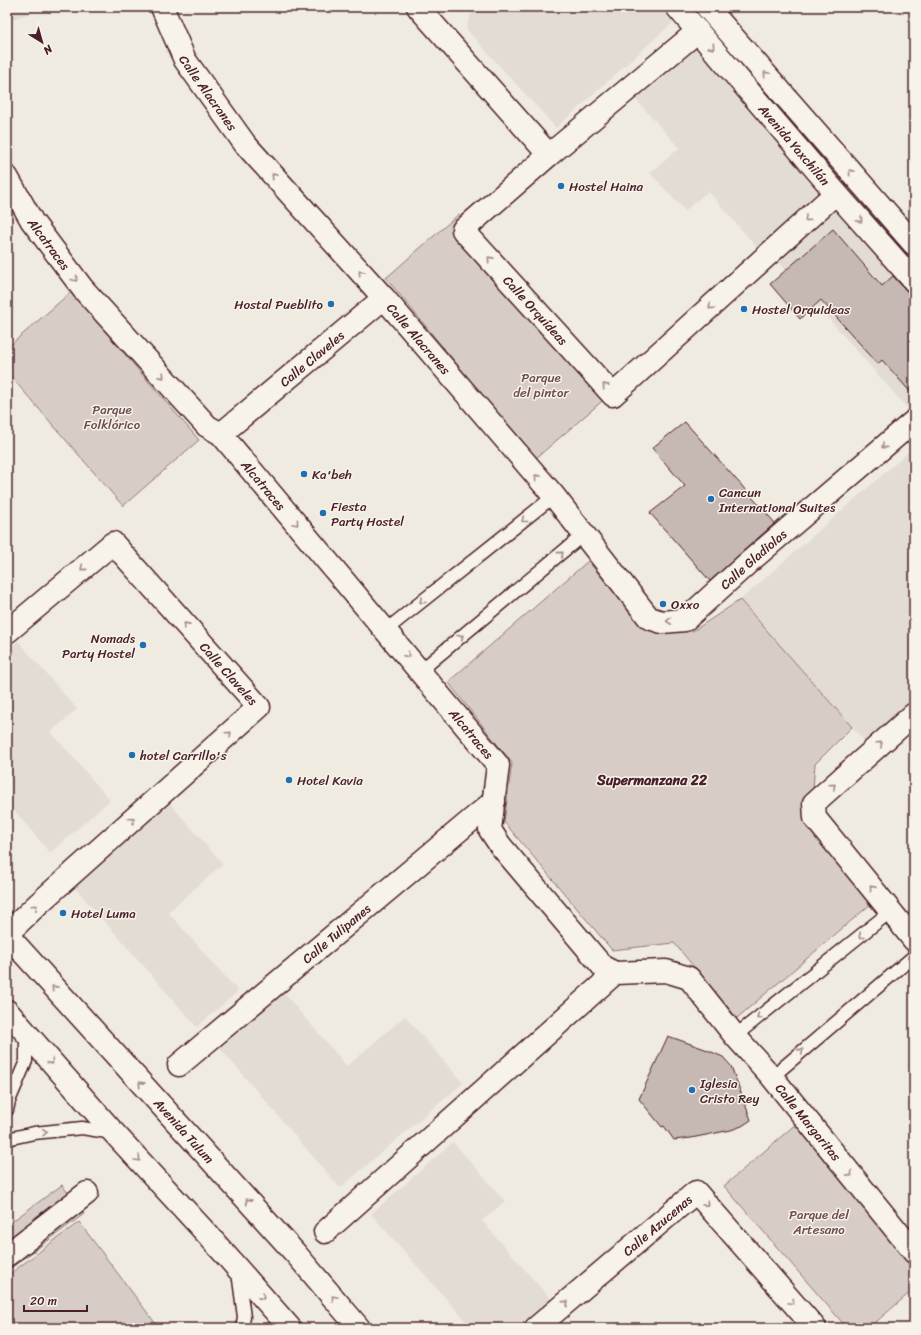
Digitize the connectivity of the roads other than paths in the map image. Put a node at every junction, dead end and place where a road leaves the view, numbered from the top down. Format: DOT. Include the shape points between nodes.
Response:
graph roads {
  1 [pos="162,7"];
  2 [pos="418,7"];
  3 [pos="677,7"];
  4 [pos="707,7"];
  5 [pos="698,31"];
  6 [pos="549,155"];
  7 [pos="7,177"];
  8 [pos="836,193"];
  9 [pos="914,244"];
  10 [pos="914,281"];
  11 [pos="384,298"];
  12 [pos="914,421"];
  13 [pos="221,434"];
  14 [pos="554,496"];
  15 [pos="584,534"];
  16 [pos="702,604"];
  17 [pos="386,630"];
  18 [pos="7,632"];
  19 [pos="420,671"];
  20 [pos="914,714"];
  21 [pos="494,801"];
  22 [pos="891,912"];
  23 [pos="7,935"];
  24 [pos="914,940"];
  25 [pos="914,956"];
  26 [pos="615,972"];
  27 [pos="7,1011"];
  28 [pos="26,1033"];
  29 [pos="736,1036"];
  30 [pos="179,1065"];
  31 [pos="772,1077"];
  32 [pos="7,1110"];
  33 [pos="114,1133"];
  34 [pos="7,1139"];
  35 [pos="87,1193"];
  36 [pos="325,1232"];
  37 [pos="914,1252"];
  38 [pos="7,1255"];
  39 [pos="238,1270"];
  40 [pos="242,1328"];
  41 [pos="290,1328"];
  42 [pos="359,1328"];
  43 [pos="536,1328"];
  44 [pos="814,1328"];
  11 -- 1 [label="street, Calle Alacranes, one-way" via="245,144 186,60"];
  2 -- 6 [label="street"];
  3 -- 5 [label="street, Avenida Yaxchilán"];
  9 -- 4 [label="street, Avenida Yaxchilán, one-way"];
  5 -- 6 [label="street, Calle Orquídeas"];
  5 -- 8 [label="street, Avenida Yaxchilán, one-way"];
  8 -- 6 [label="street, Calle Orquídeas, one-way" via="614,395 463,230"];
  7 -- 13 [label="street, Alcatraces, one-way" via="32,221 83,289 207,426"];
  8 -- 10 [label="street, Avenida Yaxchilán, one-way"];
  11 -- 13 [label="street, Calle Claveles"];
  14 -- 11 [label="street, Calle Alacranes, one-way"];
  12 -- 16 [label="street, Calle Gladiolas, one-way"];
  13 -- 17 [label="street, Alcatraces, one-way"];
  14 -- 15 [label="street, Calle Alacranes"];
  14 -- 17 [label="lane, one-way"];
  16 -- 15 [label="street, Calle Alacranes, one-way" via="685,620 662,622 649,618"];
  19 -- 15 [label="lane, one-way"];
  17 -- 19 [label="street, Alcatraces, one-way"];
  23 -- 18 [label="street, Calle Claveles, one-way" via="259,707 113,543"];
  19 -- 21 [label="street, Alcatraces" via="498,765"];
  22 -- 20 [label="street, one-way" via="815,818 814,802"];
  21 -- 26 [label="street, Alcatraces" via="490,830 500,845 603,967"];
  21 -- 30 [label="street, Calle Tulipanes"];
  22 -- 24 [label="street"];
  22 -- 29 [label="lane, one-way"];
  42 -- 23 [label="street, Avenida Tulum, one-way" via="296,1254"];
  31 -- 25 [label="lane, one-way"];
  26 -- 29 [label="street, Calle Margaritas" via="666,971 689,978"];
  26 -- 36 [label="street"];
  27 -- 28 [label="street"];
  28 -- 32 [label="lane" via="26,1061"];
  28 -- 33 [label="street, one-way"];
  29 -- 31 [label="street, Calle Margaritas"];
  31 -- 37 [label="street, Calle Margaritas, one-way"];
  34 -- 33 [label="lane, one-way" via="34,1133 82,1128"];
  33 -- 39 [label="street, one-way"];
  35 -- 38 [label="street"];
  39 -- 40 [label="lane" via="244,1317"];
  39 -- 41 [label="street, one-way"];
  43 -- 44 [label="street, Calle Azucenas, one-way" via="696,1192"];
}
